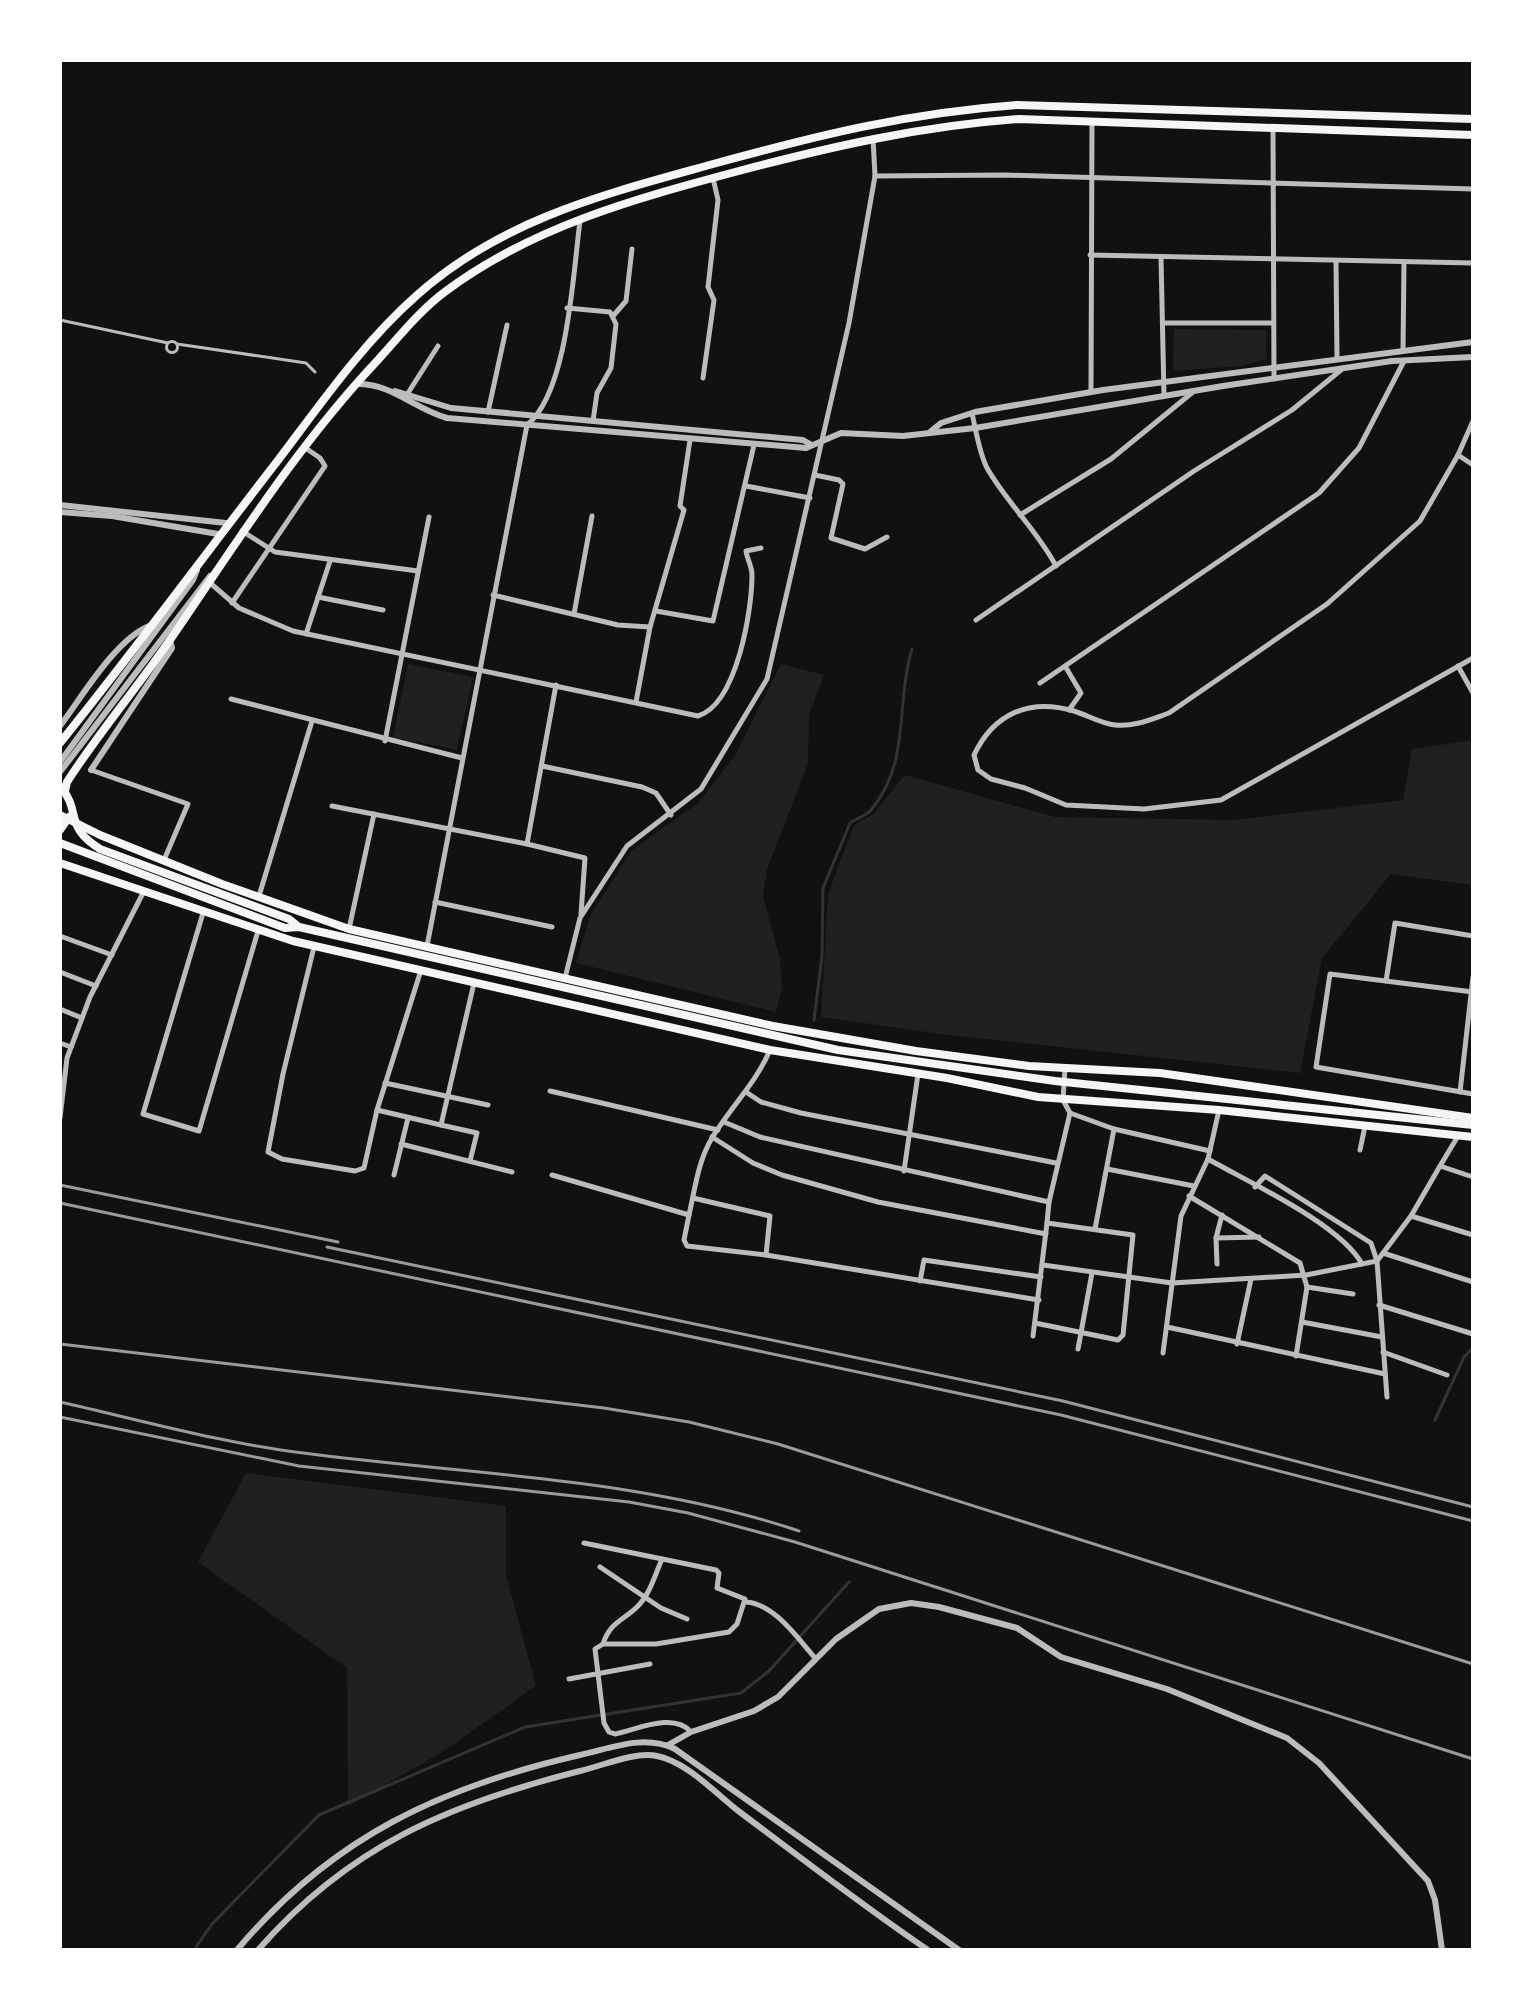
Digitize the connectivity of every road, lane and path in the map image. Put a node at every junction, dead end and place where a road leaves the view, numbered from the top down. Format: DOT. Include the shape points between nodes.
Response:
graph roads {
  1 [pos="1473,119"];
  2 [pos="1092,122"];
  3 [pos="1273,126"];
  4 [pos="1473,135"];
  5 [pos="873,137"];
  6 [pos="875,176"];
  7 [pos="1090,177"];
  8 [pos="713,178"];
  9 [pos="1271,185"];
  10 [pos="1473,189"];
  11 [pos="580,220"];
  12 [pos="632,249"];
  13 [pos="1090,255"];
  14 [pos="1161,257"];
  15 [pos="1272,261"];
  16 [pos="1336,262"];
  17 [pos="1404,262"];
  18 [pos="1473,263"];
  19 [pos="567,308"];
  20 [pos="613,316"];
  21 [pos="60,320"];
  22 [pos="1164,323"];
  23 [pos="1273,323"];
  24 [pos="507,325"];
  25 [pos="1473,342"];
  26 [pos="168,343"];
  27 [pos="177,344"];
  28 [pos="438,346"];
  29 [pos="1403,351"];
  30 [pos="1337,357"];
  31 [pos="1473,357"];
  32 [pos="1404,361"];
  33 [pos="1273,366"];
  34 [pos="1341,370"];
  35 [pos="315,372"];
  36 [pos="703,378"];
  37 [pos="1274,379"];
  38 [pos="1164,382"];
  39 [pos="354,384"];
  40 [pos="392,390"];
  41 [pos="1091,392"];
  42 [pos="1193,392"];
  43 [pos="408,393"];
  44 [pos="1164,396"];
  45 [pos="488,412"];
  46 [pos="972,413"];
  47 [pos="538,416"];
  48 [pos="593,421"];
  49 [pos="1473,421"];
  50 [pos="527,425"];
  51 [pos="975,428"];
  52 [pos="930,432"];
  53 [pos="824,438"];
  54 [pos="690,440"];
  55 [pos="810,444"];
  56 [pos="754,445"];
  57 [pos="304,447"];
  58 [pos="1458,455"];
  59 [pos="1473,465"];
  60 [pos="815,475"];
  61 [pos="746,486"];
  62 [pos="810,498"];
  63 [pos="60,505"];
  64 [pos="60,512"];
  65 [pos="1020,515"];
  66 [pos="592,516"];
  67 [pos="429,517"];
  68 [pos="226,523"];
  69 [pos="242,531"];
  70 [pos="218,534"];
  71 [pos="887,537"];
  72 [pos="761,548"];
  73 [pos="271,549"];
  74 [pos="200,561"];
  75 [pos="330,561"];
  76 [pos="1056,566"];
  77 [pos="215,570"];
  78 [pos="418,571"];
  79 [pos="209,581"];
  80 [pos="493,595"];
  81 [pos="318,597"];
  82 [pos="232,603"];
  83 [pos="383,610"];
  84 [pos="656,611"];
  85 [pos="574,614"];
  86 [pos="976,620"];
  87 [pos="149,626"];
  88 [pos="650,627"];
  89 [pos="306,634"];
  90 [pos="170,640"];
  91 [pos="401,655"];
  92 [pos="1473,658"];
  93 [pos="1065,666"];
  94 [pos="1458,666"];
  95 [pos="478,670"];
  96 [pos="1040,683"];
  97 [pos="556,685"];
  98 [pos="1473,693"];
  99 [pos="231,699"];
  100 [pos="636,702"];
  101 [pos="1069,710"];
  102 [pos="312,721"];
  103 [pos="60,726"];
  104 [pos="385,741"];
  105 [pos="60,743"];
  106 [pos="462,758"];
  107 [pos="60,762"];
  108 [pos="542,766"];
  109 [pos="91,770"];
  110 [pos="60,772"];
  111 [pos="62,788"];
  112 [pos="332,806"];
  113 [pos="71,813"];
  114 [pos="374,814"];
  115 [pos="60,815"];
  116 [pos="671,815"];
  117 [pos="449,828"];
  118 [pos="60,830"];
  119 [pos="60,843"];
  120 [pos="527,844"];
  121 [pos="164,861"];
  122 [pos="60,863"];
  123 [pos="144,891"];
  124 [pos="258,898"];
  125 [pos="435,902"];
  126 [pos="203,913"];
  127 [pos="580,918"];
  128 [pos="261,927"];
  129 [pos="299,927"];
  130 [pos="552,927"];
  131 [pos="349,929"];
  132 [pos="60,936"];
  133 [pos="1473,936"];
  134 [pos="315,946"];
  135 [pos="426,946"];
  136 [pos="112,955"];
  137 [pos="421,970"];
  138 [pos="60,972"];
  139 [pos="1473,977"];
  140 [pos="565,979"];
  141 [pos="1386,981"];
  142 [pos="474,983"];
  143 [pos="96,986"];
  144 [pos="1472,992"];
  145 [pos="60,1009"];
  146 [pos="82,1018"];
  147 [pos="60,1043"];
  148 [pos="71,1047"];
  149 [pos="770,1050"];
  150 [pos="1065,1068"];
  151 [pos="62,1071"];
  152 [pos="918,1074"];
  153 [pos="1065,1081"];
  154 [pos="385,1083"];
  155 [pos="550,1091"];
  156 [pos="746,1092"];
  157 [pos="1460,1092"];
  158 [pos="1473,1094"];
  159 [pos="447,1097"];
  160 [pos="1063,1100"];
  161 [pos="488,1105"];
  162 [pos="377,1110"];
  163 [pos="1219,1110"];
  164 [pos="1070,1113"];
  165 [pos="60,1118"];
  166 [pos="408,1118"];
  167 [pos="1473,1118"];
  168 [pos="724,1122"];
  169 [pos="441,1125"];
  170 [pos="1473,1125"];
  171 [pos="1365,1126"];
  172 [pos="1114,1129"];
  173 [pos="718,1130"];
  174 [pos="909,1135"];
  175 [pos="1459,1135"];
  176 [pos="712,1137"];
  177 [pos="1473,1137"];
  178 [pos="401,1144"];
  179 [pos="1211,1147"];
  180 [pos="1360,1150"];
  181 [pos="1208,1159"];
  182 [pos="470,1161"];
  183 [pos="1056,1163"];
  184 [pos="1440,1166"];
  185 [pos="1107,1169"];
  186 [pos="904,1171"];
  187 [pos="512,1172"];
  188 [pos="394,1175"];
  189 [pos="552,1175"];
  190 [pos="1473,1177"];
  191 [pos="1258,1182"];
  192 [pos="1194,1186"];
  193 [pos="1189,1196"];
  194 [pos="693,1198"];
  195 [pos="1049,1202"];
  196 [pos="689,1215"];
  197 [pos="1222,1215"];
  198 [pos="1411,1216"];
  199 [pos="1047,1223"];
  200 [pos="1095,1229"];
  201 [pos="1046,1234"];
  202 [pos="1473,1235"];
  203 [pos="1262,1237"];
  204 [pos="1216,1238"];
  205 [pos="1383,1253"];
  206 [pos="766,1255"];
  207 [pos="1369,1263"];
  208 [pos="1217,1264"];
  209 [pos="1043,1265"];
  210 [pos="1092,1273"];
  211 [pos="1306,1275"];
  212 [pos="1041,1277"];
  213 [pos="1129,1277"];
  214 [pos="1251,1279"];
  215 [pos="920,1281"];
  216 [pos="1473,1282"];
  217 [pos="1172,1283"];
  218 [pos="1307,1287"];
  219 [pos="1353,1294"];
  220 [pos="1039,1300"];
  221 [pos="1379,1305"];
  222 [pos="1302,1322"];
  223 [pos="1035,1323"];
  224 [pos="1167,1327"];
  225 [pos="1081,1333"];
  226 [pos="1473,1334"];
  227 [pos="1033,1336"];
  228 [pos="1379,1337"];
  229 [pos="1237,1344"];
  230 [pos="1078,1349"];
  231 [pos="1383,1352"];
  232 [pos="1163,1353"];
  233 [pos="1296,1356"];
  234 [pos="1382,1374"];
  235 [pos="1447,1375"];
  236 [pos="1387,1397"];
  237 [pos="584,1543"];
  238 [pos="662,1559"];
  239 [pos="600,1567"];
  240 [pos="645,1596"];
  241 [pos="746,1602"];
  242 [pos="687,1619"];
  243 [pos="603,1644"];
  244 [pos="816,1659"];
  245 [pos="650,1664"];
  246 [pos="598,1676"];
  247 [pos="569,1679"];
  248 [pos="691,1732"];
  249 [pos="668,1745"];
  250 [pos="237,1950"];
  251 [pos="258,1950"];
  252 [pos="928,1950"];
  253 [pos="959,1950"];
  254 [pos="1442,1950"];
  1 -- 68 [label="main road" via="1017,105 951,110 815,136 576,202 473,254 384,325"];
  2 -- 3 [label="main road"];
  2 -- 5 [label="main road" via="960,123"];
  2 -- 7 [label="street"];
  3 -- 4 [label="main road"];
  3 -- 9 [label="street"];
  5 -- 6 [label="street"];
  5 -- 8 [label="main road"];
  6 -- 7 [label="street"];
  6 -- 53 [label="street"];
  7 -- 9 [label="street"];
  7 -- 13 [label="street"];
  8 -- 11 [label="main road"];
  8 -- 36 [label="street" via="718,200 708,287 714,300"];
  9 -- 10 [label="street"];
  9 -- 15 [label="street"];
  11 -- 19 [label="street"];
  11 -- 39 [label="main road" via="504,253 444,292"];
  12 -- 20 [label="street" via="626,301"];
  13 -- 14 [label="street"];
  13 -- 41 [label="street"];
  14 -- 15 [label="street"];
  14 -- 22 [label="street"];
  15 -- 16 [label="street"];
  15 -- 23 [label="street"];
  16 -- 17 [label="street"];
  16 -- 30 [label="street"];
  17 -- 18 [label="street"];
  17 -- 29 [label="street"];
  19 -- 20 [label="street"];
  19 -- 47 [label="street" via="550,391"];
  20 -- 48 [label="street" via="611,368 597,393"];
  21 -- 26 [label="lane"];
  22 -- 23 [label="street"];
  22 -- 38 [label="street"];
  23 -- 33 [label="street"];
  24 -- 45 [label="street"];
  25 -- 29 [label="street"];
  26 -- 27 [label="lane"];
  26 -- 27 [label="lane" via="171,353"];
  27 -- 35 [label="lane" via="306,363"];
  28 -- 43 [label="street"];
  29 -- 30 [label="street"];
  30 -- 33 [label="street"];
  31 -- 32 [label="street"];
  32 -- 34 [label="street"];
  32 -- 93 [label="street" via="1359,448 1319,493"];
  33 -- 37 [label="street"];
  33 -- 38 [label="street"];
  34 -- 37 [label="street"];
  34 -- 76 [label="street" via="1292,410"];
  37 -- 42 [label="street"];
  38 -- 41 [label="street"];
  38 -- 44 [label="street"];
  39 -- 40 [label="street"];
  39 -- 57 [label="main road"];
  40 -- 43 [label="street"];
  40 -- 50 [label="street" via="447,418"];
  41 -- 46 [label="street"];
  42 -- 44 [label="street"];
  42 -- 65 [label="street" via="1111,459"];
  43 -- 45 [label="street" via="451,408"];
  44 -- 51 [label="street"];
  45 -- 47 [label="street"];
  46 -- 51 [label="street"];
  46 -- 52 [label="street"];
  47 -- 48 [label="street"];
  47 -- 50 [label="street"];
  48 -- 55 [label="street"];
  49 -- 58 [label="street"];
  50 -- 54 [label="street"];
  50 -- 80 [label="street"];
  51 -- 52 [label="street"];
  51 -- 65 [label="street" via="985,465"];
  52 -- 53 [label="street" via="841,433"];
  53 -- 55 [label="street"];
  53 -- 60 [label="street"];
  54 -- 56 [label="street"];
  54 -- 84 [label="street" via="680,506 684,510"];
  55 -- 56 [label="street"];
  56 -- 61 [label="street"];
  57 -- 69 [label="main road"];
  57 -- 73 [label="street" via="325,466"];
  58 -- 59 [label="street"];
  58 -- 101 [label="street" via="1420,521 1327,604 1169,713 1140,724 1114,726"];
  60 -- 62 [label="street"];
  60 -- 71 [label="street" via="843,484 831,538 865,549"];
  61 -- 62 [label="street"];
  61 -- 84 [label="street" via="713,621"];
  62 -- 116 [label="street" via="767,679 701,789"];
  63 -- 68 [label="street"];
  64 -- 70 [label="street"];
  65 -- 76 [label="street"];
  66 -- 85 [label="street"];
  67 -- 78 [label="street"];
  68 -- 70 [label="main road"];
  69 -- 73 [label="street"];
  69 -- 77 [label="main road"];
  70 -- 74 [label="main road"];
  72 -- 100 [label="street" via="746,551 752,569 738,661 711,709 694,715"];
  73 -- 75 [label="street"];
  73 -- 82 [label="street"];
  74 -- 87 [label="main road"];
  74 -- 107 [label="street" via="193,580"];
  75 -- 78 [label="street"];
  75 -- 81 [label="street"];
  76 -- 86 [label="street"];
  77 -- 79 [label="main road"];
  77 -- 110 [label="street"];
  78 -- 91 [label="street"];
  79 -- 82 [label="street"];
  79 -- 90 [label="main road"];
  80 -- 85 [label="street"];
  80 -- 95 [label="street"];
  81 -- 83 [label="street"];
  81 -- 89 [label="street"];
  82 -- 89 [label="street"];
  84 -- 88 [label="street"];
  85 -- 88 [label="street"];
  87 -- 103 [label="street" via="138,630 110,660"];
  87 -- 105 [label="main road"];
  88 -- 100 [label="street"];
  89 -- 91 [label="street"];
  90 -- 109 [label="street" via="172,648"];
  90 -- 111 [label="main road"];
  91 -- 95 [label="street"];
  91 -- 104 [label="street"];
  92 -- 94 [label="street"];
  93 -- 96 [label="street"];
  93 -- 101 [label="street" via="1081,693"];
  94 -- 98 [label="street"];
  94 -- 101 [label="street" via="1221,800 1144,809 1066,805 978,770 974,755 980,742 1004,716 1029,705"];
  95 -- 97 [label="street"];
  95 -- 106 [label="street"];
  97 -- 100 [label="street"];
  97 -- 108 [label="street"];
  99 -- 102 [label="street"];
  102 -- 104 [label="street"];
  102 -- 124 [label="street"];
  104 -- 106 [label="street"];
  106 -- 117 [label="street"];
  108 -- 116 [label="street" via="642,787 656,793"];
  108 -- 120 [label="street"];
  109 -- 121 [label="street" via="188,804"];
  111 -- 113 [label="main road"];
  112 -- 114 [label="street"];
  113 -- 118 [label="main road"];
  113 -- 129 [label="main road" via="82,838 100,849 267,910"];
  114 -- 117 [label="street"];
  114 -- 131 [label="street"];
  115 -- 121 [label="main road"];
  116 -- 127 [label="street" via="627,846"];
  117 -- 120 [label="street"];
  117 -- 125 [label="street"];
  119 -- 128 [label="main road"];
  120 -- 127 [label="street" via="585,858"];
  121 -- 124 [label="main road"];
  122 -- 123 [label="main road"];
  123 -- 126 [label="main road"];
  123 -- 136 [label="street"];
  124 -- 131 [label="main road"];
  125 -- 130 [label="street"];
  125 -- 135 [label="street"];
  126 -- 128 [label="main road"];
  126 -- 128 [label="street" via="143,1114 188,1129 199,1131"];
  127 -- 140 [label="street"];
  128 -- 129 [label="main road"];
  128 -- 134 [label="main road"];
  129 -- 153 [label="main road" via="791,1041"];
  131 -- 135 [label="main road"];
  132 -- 136 [label="street"];
  133 -- 141 [label="street" via="1395,923"];
  134 -- 137 [label="main road"];
  134 -- 162 [label="street" via="268,1153 360,1171"];
  135 -- 140 [label="main road"];
  136 -- 143 [label="street"];
  137 -- 142 [label="main road"];
  137 -- 154 [label="street"];
  138 -- 143 [label="street"];
  139 -- 144 [label="street"];
  140 -- 150 [label="main road" via="777,1027 916,1051"];
  141 -- 144 [label="street"];
  141 -- 157 [label="street" via="1330,974 1316,1067"];
  142 -- 149 [label="main road"];
  142 -- 159 [label="street"];
  143 -- 146 [label="street"];
  144 -- 157 [label="street"];
  145 -- 146 [label="street"];
  146 -- 148 [label="street"];
  147 -- 148 [label="street"];
  148 -- 151 [label="street"];
  149 -- 152 [label="main road"];
  149 -- 156 [label="street"];
  150 -- 153 [label="street"];
  150 -- 167 [label="main road" via="1160,1073"];
  151 -- 165 [label="street"];
  152 -- 160 [label="main road"];
  152 -- 174 [label="street"];
  153 -- 160 [label="street"];
  153 -- 170 [label="main road"];
  154 -- 159 [label="street"];
  154 -- 162 [label="street"];
  155 -- 173 [label="street"];
  156 -- 168 [label="street"];
  156 -- 174 [label="street" via="801,1113"];
  157 -- 158 [label="street"];
  159 -- 161 [label="street"];
  159 -- 169 [label="street"];
  160 -- 163 [label="main road"];
  160 -- 164 [label="street"];
  162 -- 166 [label="street"];
  163 -- 171 [label="main road"];
  163 -- 179 [label="street"];
  164 -- 172 [label="street"];
  164 -- 183 [label="street"];
  166 -- 169 [label="street"];
  166 -- 178 [label="street"];
  168 -- 173 [label="street"];
  168 -- 186 [label="street" via="760,1137"];
  169 -- 182 [label="street" via="477,1133"];
  171 -- 175 [label="main road"];
  171 -- 180 [label="street"];
  172 -- 179 [label="street"];
  172 -- 185 [label="street"];
  173 -- 176 [label="street"];
  174 -- 183 [label="street"];
  174 -- 186 [label="street"];
  175 -- 177 [label="main road"];
  175 -- 184 [label="street"];
  176 -- 194 [label="street"];
  176 -- 201 [label="street" via="753,1163 795,1178 878,1202"];
  178 -- 182 [label="street"];
  178 -- 188 [label="street"];
  179 -- 181 [label="street"];
  181 -- 191 [label="street"];
  181 -- 192 [label="street"];
  182 -- 187 [label="street"];
  183 -- 195 [label="street"];
  184 -- 190 [label="street"];
  184 -- 198 [label="street"];
  185 -- 192 [label="street"];
  185 -- 200 [label="street"];
  186 -- 195 [label="street"];
  189 -- 196 [label="street"];
  191 -- 207 [label="street"];
  191 -- 207 [label="street" via="1359,1233 1371,1243"];
  192 -- 193 [label="street"];
  193 -- 197 [label="street"];
  193 -- 217 [label="street" via="1181,1216"];
  194 -- 196 [label="street"];
  194 -- 206 [label="street" via="770,1216"];
  195 -- 199 [label="street"];
  196 -- 206 [label="street" via="687,1246"];
  197 -- 203 [label="street"];
  197 -- 204 [label="street"];
  198 -- 202 [label="street"];
  198 -- 205 [label="street"];
  199 -- 200 [label="street"];
  199 -- 201 [label="street"];
  200 -- 213 [label="street" via="1133,1235"];
  201 -- 209 [label="street"];
  203 -- 204 [label="street"];
  203 -- 211 [label="street" via="1300,1263"];
  204 -- 208 [label="street"];
  205 -- 207 [label="street"];
  205 -- 216 [label="street"];
  206 -- 215 [label="street"];
  207 -- 211 [label="street"];
  207 -- 221 [label="street"];
  209 -- 210 [label="street"];
  209 -- 212 [label="street"];
  210 -- 213 [label="street"];
  210 -- 225 [label="street"];
  211 -- 214 [label="street"];
  211 -- 218 [label="street"];
  212 -- 215 [label="street" via="924,1260"];
  212 -- 220 [label="street"];
  213 -- 217 [label="street"];
  213 -- 225 [label="street" via="1121,1339"];
  214 -- 217 [label="street"];
  214 -- 229 [label="street"];
  215 -- 220 [label="street"];
  217 -- 224 [label="street"];
  218 -- 219 [label="street"];
  218 -- 222 [label="street"];
  220 -- 223 [label="street"];
  221 -- 226 [label="street"];
  221 -- 228 [label="street"];
  222 -- 228 [label="street"];
  222 -- 233 [label="street"];
  223 -- 225 [label="street"];
  223 -- 227 [label="street"];
  224 -- 229 [label="street"];
  224 -- 232 [label="street"];
  225 -- 230 [label="street"];
  228 -- 231 [label="street"];
  229 -- 233 [label="street"];
  231 -- 234 [label="street"];
  231 -- 235 [label="street"];
  233 -- 234 [label="street"];
  234 -- 236 [label="street"];
  237 -- 238 [label="street"];
  238 -- 240 [label="street"];
  238 -- 241 [label="street" via="716,1570 717,1588"];
  239 -- 240 [label="street"];
  240 -- 242 [label="street"];
  240 -- 243 [label="street" via="612,1623"];
  241 -- 243 [label="street" via="729,1632 656,1644"];
  241 -- 244 [label="street" via="770,1612"];
  243 -- 246 [label="street" via="595,1649"];
  244 -- 248 [label="street" via="778,1697 754,1711"];
  244 -- 254 [label="street" via="879,1609 911,1603 939,1607 1017,1628 1061,1657 1167,1689 1287,1738 1319,1763 1428,1881"];
  245 -- 246 [label="street"];
  246 -- 247 [label="street"];
  246 -- 248 [label="street" via="609,1732 672,1722"];
  248 -- 249 [label="street"];
  249 -- 250 [label="street" via="640,1741 546,1763 476,1783 414,1809 322,1865"];
  249 -- 253 [label="street"];
  251 -- 252 [label="street" via="333,1876 418,1825 508,1790 656,1756 714,1791"];
}
